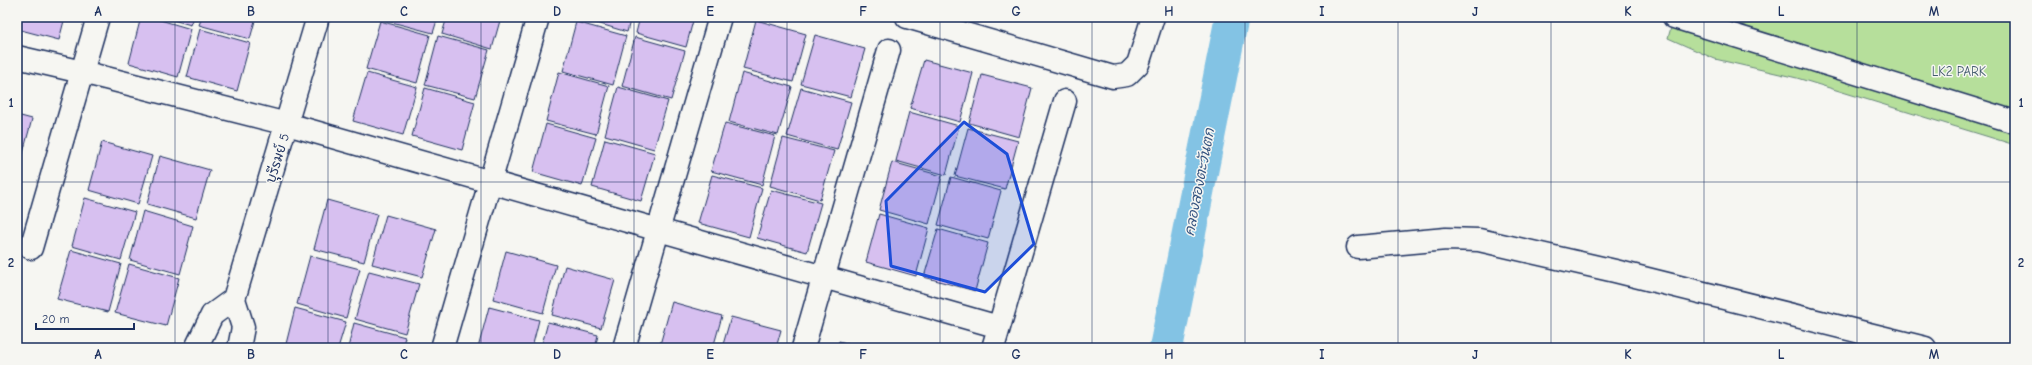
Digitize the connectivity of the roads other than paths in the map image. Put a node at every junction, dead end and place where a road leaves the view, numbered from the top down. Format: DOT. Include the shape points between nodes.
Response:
graph roads {
  1 [pos="98,17"];
  2 [pos="318,17"];
  3 [pos="538,17"];
  4 [pos="720,17"];
  5 [pos="907,17"];
  6 [pos="1153,17"];
  7 [pos="1674,17"];
  8 [pos="890,50"];
  9 [pos="17,57"];
  10 [pos="82,72"];
  11 [pos="1065,101"];
  12 [pos="2015,122"];
  13 [pos="287,124"];
  14 [pos="490,182"];
  15 [pos="658,230"];
  16 [pos="1358,247"];
  17 [pos="32,248"];
  18 [pos="824,277"];
  19 [pos="234,299"];
  20 [pos="999,327"];
  21 [pos="196,348"];
  22 [pos="239,348"];
  23 [pos="442,348"];
  24 [pos="624,348"];
  25 [pos="803,348"];
  26 [pos="993,348"];
  27 [pos="1925,348"];
  1 -- 10 [label="street"];
  2 -- 13 [label="street, บุุรีรมย์ 5"];
  3 -- 14 [label="street"];
  4 -- 15 [label="street"];
  5 -- 6 [label="street" via="1114,77 1127,75 1138,64"];
  7 -- 12 [label="street"];
  8 -- 18 [label="street"];
  9 -- 10 [label="street"];
  10 -- 13 [label="street"];
  10 -- 17 [label="street"];
  11 -- 20 [label="street"];
  13 -- 14 [label="street"];
  13 -- 19 [label="street, บุุรีรมย์ 5"];
  14 -- 15 [label="street"];
  14 -- 23 [label="street"];
  15 -- 18 [label="street"];
  15 -- 24 [label="street"];
  16 -- 27 [label="street" via="1446,239 1479,240"];
  18 -- 20 [label="street"];
  18 -- 25 [label="street"];
  19 -- 21 [label="street" via="212,315"];
  19 -- 22 [label="street" via="243,327"];
  20 -- 26 [label="street"];
}
